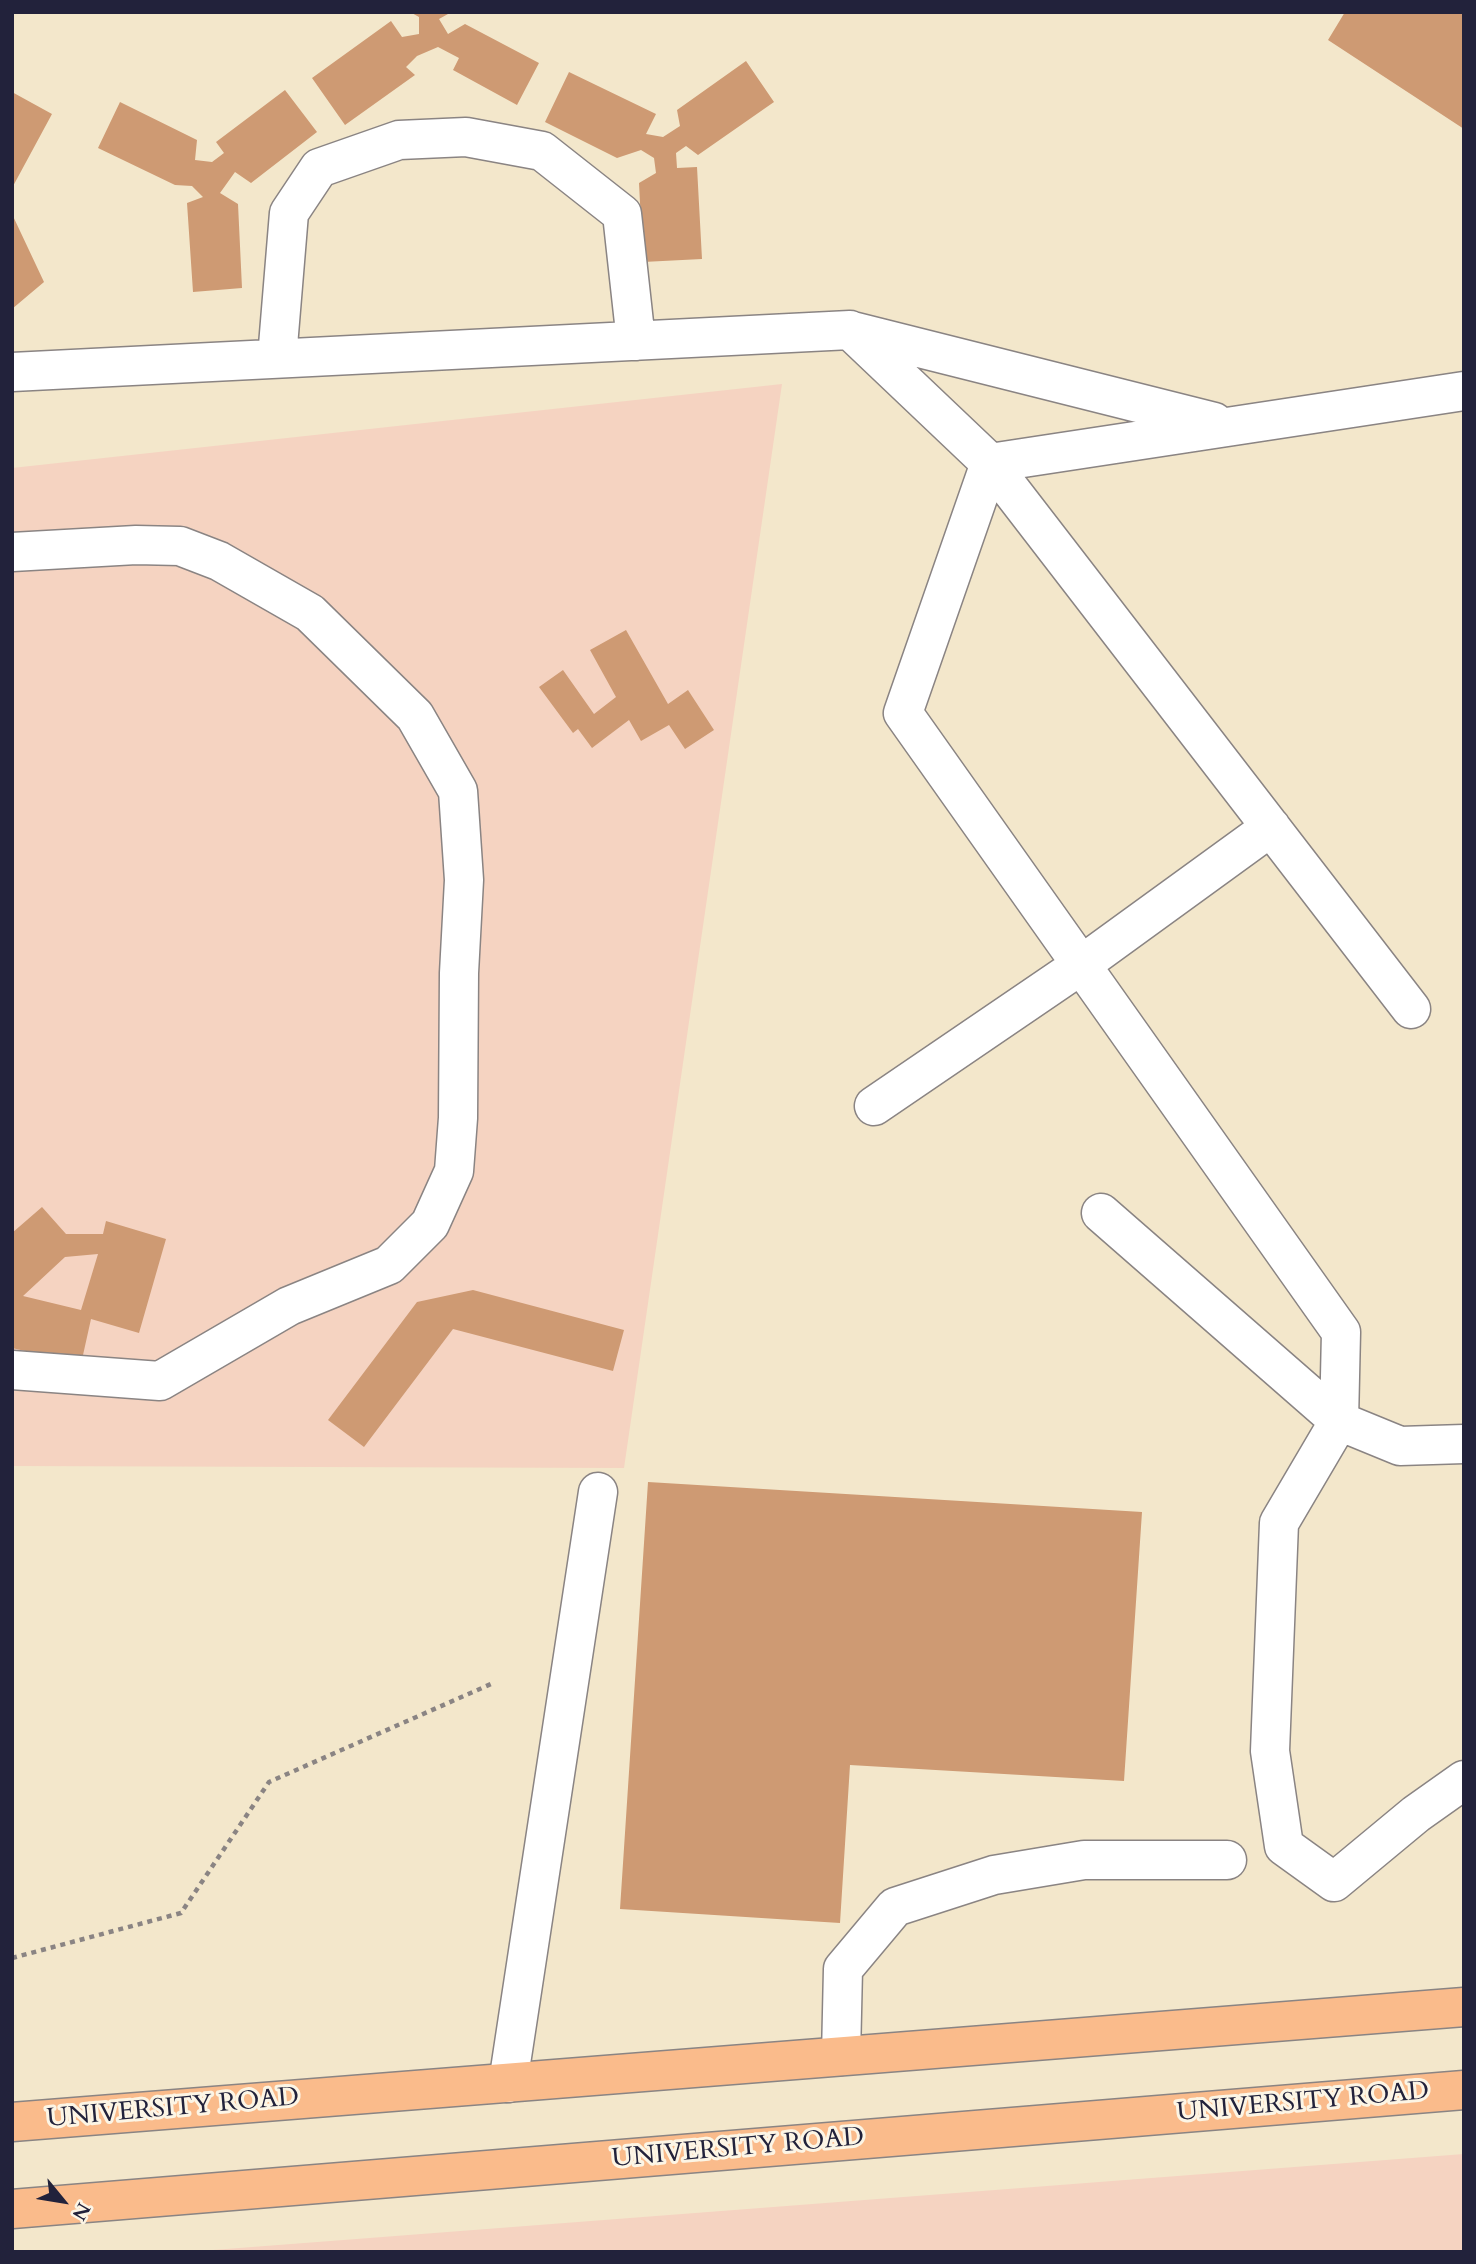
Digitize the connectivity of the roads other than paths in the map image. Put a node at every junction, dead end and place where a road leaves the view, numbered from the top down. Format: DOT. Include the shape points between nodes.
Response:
graph roads {
  1 [pos="850,330"];
  2 [pos="636,341"];
  3 [pos="277,358"];
  4 [pos="12,372"];
  5 [pos="1464,391"];
  6 [pos="1231,426"];
  7 [pos="990,463"];
  8 [pos="12,552"];
  9 [pos="1271,827"];
  10 [pos="1081,965"];
  11 [pos="1411,1009"];
  12 [pos="874,1106"];
  13 [pos="1101,1213"];
  14 [pos="12,1370"];
  15 [pos="1339,1422"];
  16 [pos="1464,1444"];
  17 [pos="598,1492"];
  18 [pos="1464,1780"];
  19 [pos="1227,1860"];
  20 [pos="1464,2007"];
  21 [pos="841,2056"];
  22 [pos="508,2083"];
  23 [pos="1464,2090"];
  24 [pos="12,2122"];
  25 [pos="12,2209"];
  1 -- 2 [label="lane"];
  1 -- 6 [label="lane"];
  1 -- 7 [label="lane"];
  2 -- 3 [label="lane"];
  2 -- 3 [label="lane" via="622,214 542,151 466,137 399,140 319,169 289,213"];
  3 -- 4 [label="lane"];
  5 -- 6 [label="lane"];
  6 -- 7 [label="lane"];
  7 -- 9 [label="lane"];
  7 -- 10 [label="lane" via="903,713"];
  8 -- 14 [label="lane" via="180,546 219,561 310,613 415,716 458,790 464,880 453,1171 430,1224 389,1265 289,1306 160,1381"];
  9 -- 10 [label="lane"];
  9 -- 11 [label="lane"];
  10 -- 12 [label="lane"];
  10 -- 15 [label="lane" via="1341,1332"];
  13 -- 15 [label="lane"];
  15 -- 16 [label="lane" via="1401,1446"];
  15 -- 18 [label="lane" via="1279,1523 1270,1751 1284,1846 1334,1882"];
  17 -- 22 [label="lane"];
  19 -- 21 [label="lane" via="1084,1860 994,1875 895,1907 843,1969"];
  20 -- 21 [label="main road, UNIVERSITY ROAD"];
  21 -- 22 [label="main road, UNIVERSITY ROAD"];
  22 -- 24 [label="main road, UNIVERSITY ROAD"];
  23 -- 25 [label="main road, UNIVERSITY ROAD"];
}
